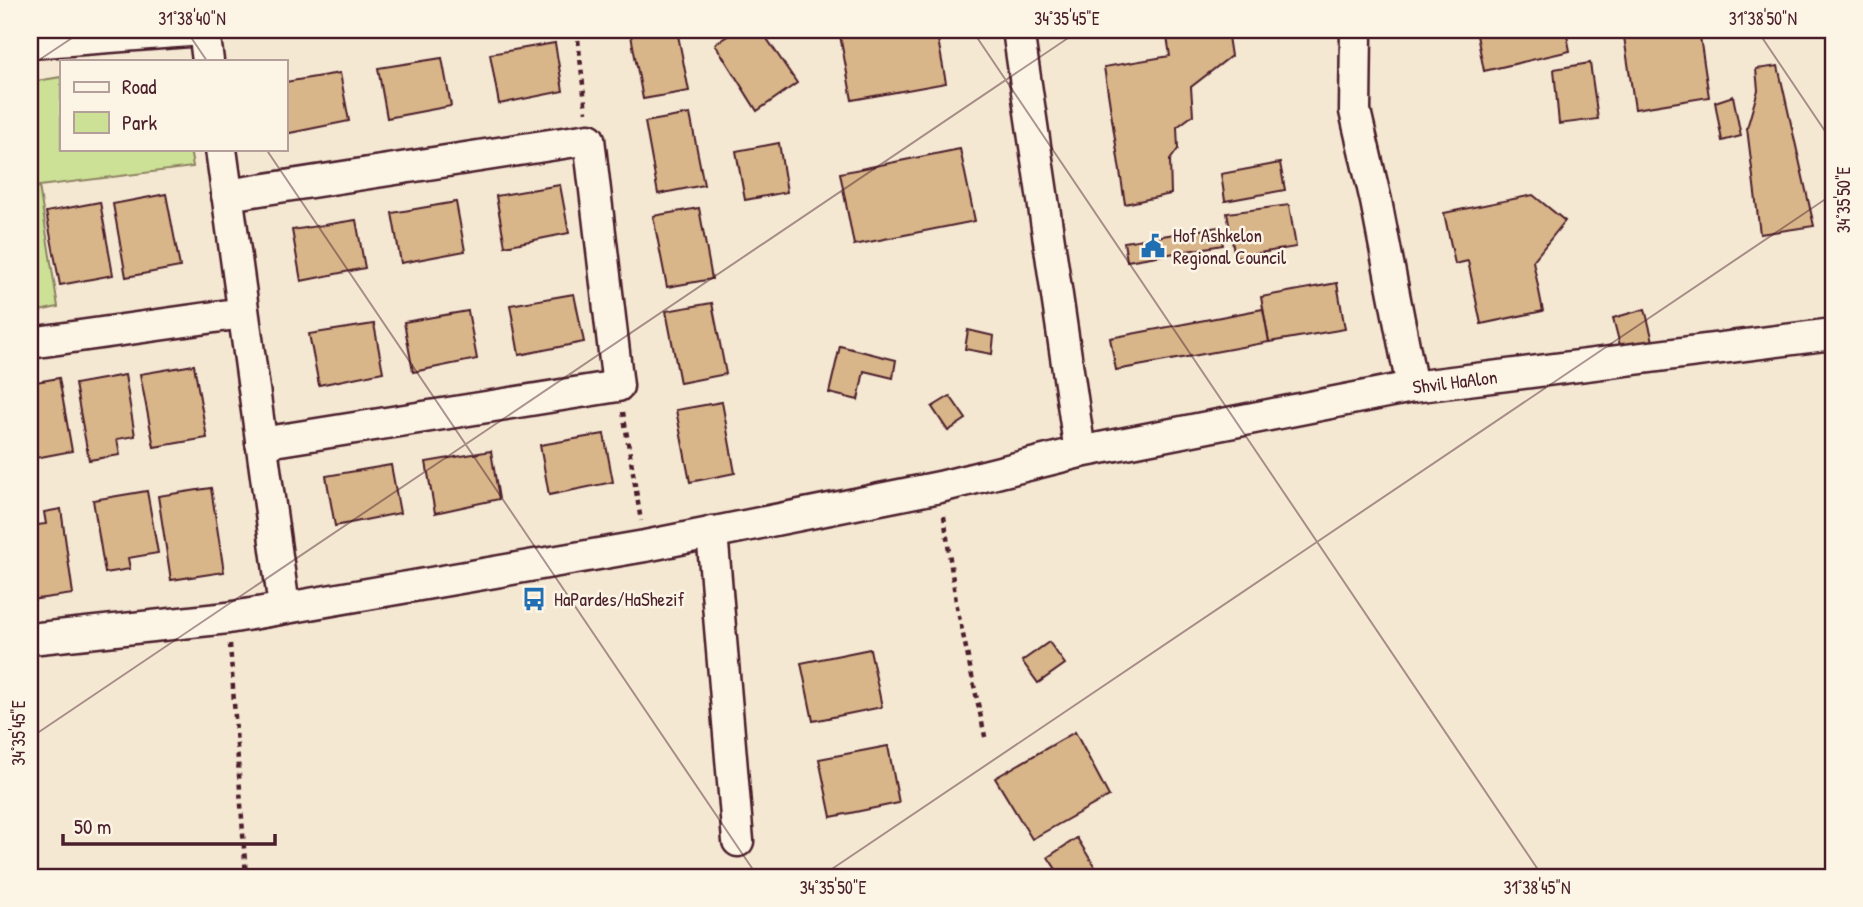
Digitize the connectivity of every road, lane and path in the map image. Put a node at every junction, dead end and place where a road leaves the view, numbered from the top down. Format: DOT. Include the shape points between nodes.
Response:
graph roads {
  1 [pos="203,30"];
  2 [pos="577,30"];
  3 [pos="1018,30"];
  4 [pos="1356,30"];
  5 [pos="30,43"];
  6 [pos="208,60"];
  7 [pos="589,139"];
  8 [pos="221,150"];
  9 [pos="227,195"];
  10 [pos="243,313"];
  11 [pos="1833,334"];
  12 [pos="30,343"];
  13 [pos="618,386"];
  14 [pos="1412,387"];
  15 [pos="261,443"];
  16 [pos="1080,452"];
  17 [pos="940,487"];
  18 [pos="712,533"];
  19 [pos="645,546"];
  20 [pos="284,607"];
  21 [pos="228,618"];
  22 [pos="30,639"];
  23 [pos="986,741"];
  24 [pos="738,841"];
  25 [pos="246,877"];
  1 -- 5 [label="street"];
  1 -- 6 [label="street"];
  2 -- 7 [label="path"];
  3 -- 16 [label="street"];
  4 -- 14 [label="street" via="1355,111"];
  7 -- 9 [label="street"];
  7 -- 13 [label="street"];
  8 -- 9 [label="street"];
  9 -- 10 [label="street"];
  10 -- 12 [label="street"];
  10 -- 15 [label="street"];
  11 -- 14 [label="street, Shvil HaAlon"];
  13 -- 15 [label="street"];
  13 -- 19 [label="path"];
  14 -- 16 [label="street, Shvil HaAlon"];
  15 -- 20 [label="street"];
  16 -- 17 [label="street, Shvil HaAlon"];
  17 -- 18 [label="street, Shvil HaAlon"];
  17 -- 23 [label="path" via="956,603"];
  18 -- 19 [label="street, Shvil HaAlon"];
  18 -- 24 [label="street"];
  19 -- 20 [label="street, Shvil HaAlon"];
  20 -- 21 [label="street, Shvil HaAlon"];
  21 -- 22 [label="street, Shvil HaAlon"];
  21 -- 25 [label="path"];
}
